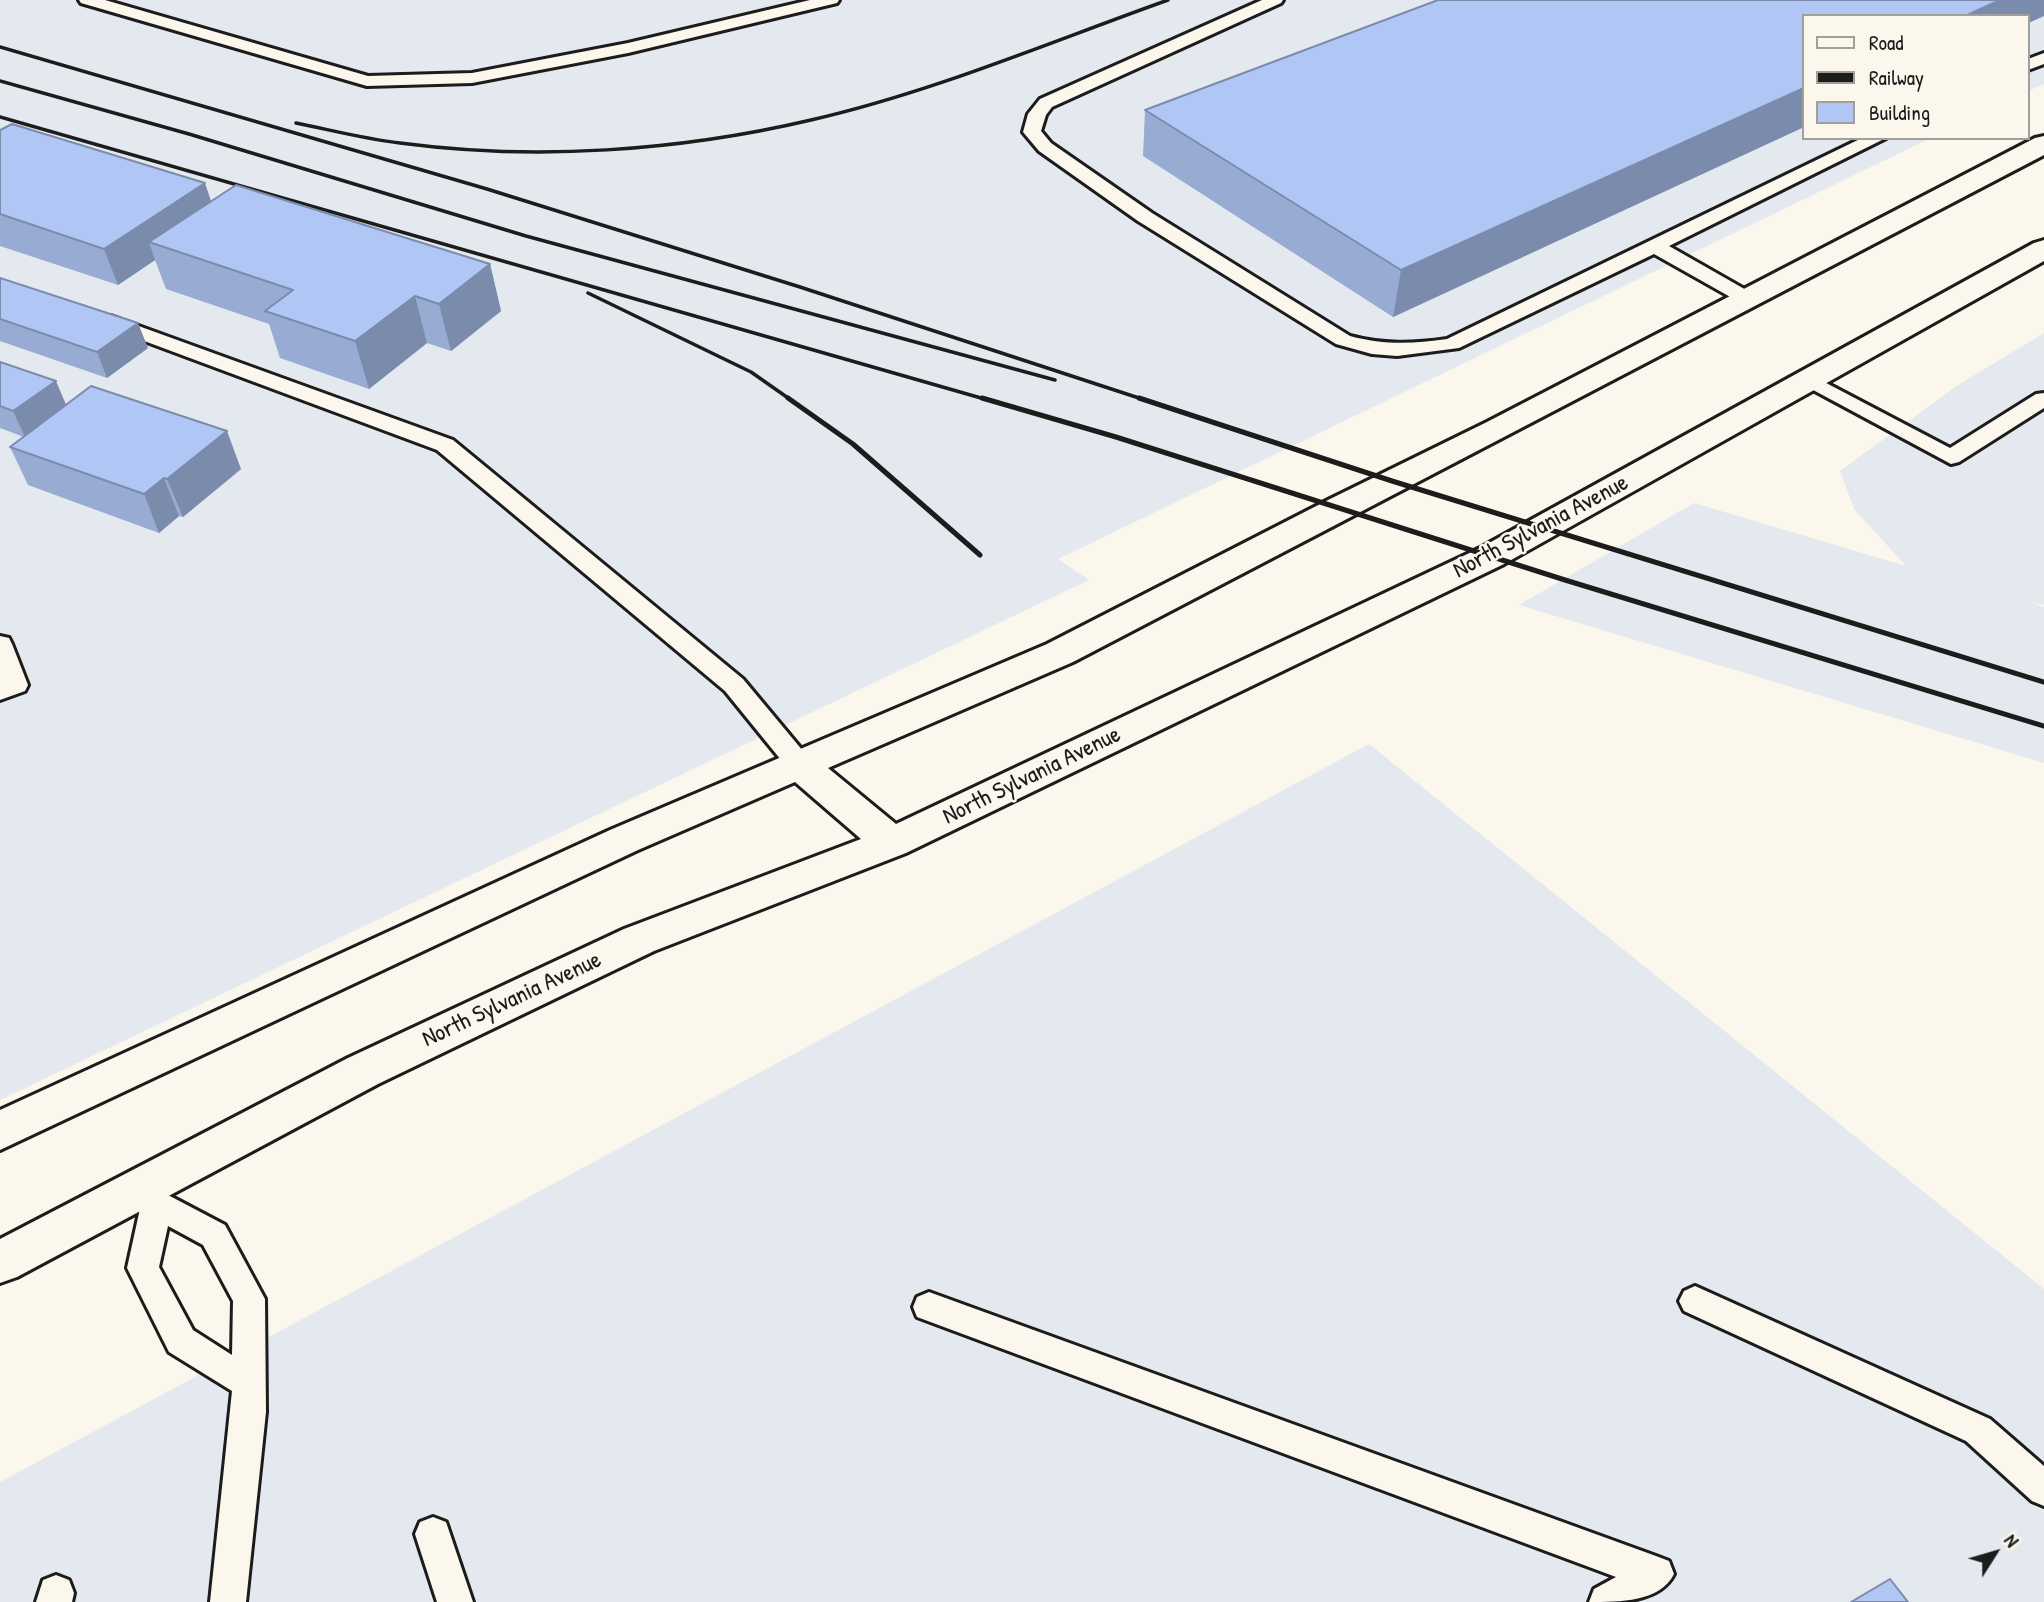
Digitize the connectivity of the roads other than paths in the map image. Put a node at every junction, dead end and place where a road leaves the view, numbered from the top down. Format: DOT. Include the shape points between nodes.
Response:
graph roads {
  1 [pos="88,0"];
  2 [pos="831,0"];
  3 [pos="1275,0"];
  4 [pos="1873,140"];
  5 [pos="2044,144"];
  6 [pos="1654,246"];
  7 [pos="2044,249"];
  8 [pos="1748,299"];
  9 [pos="91,314"];
  10 [pos="1809,380"];
  11 [pos="2044,400"];
  12 [pos="0,644"];
  13 [pos="0,691"];
  14 [pos="799,764"];
  15 [pos="892,843"];
  16 [pos="0,1131"];
  17 [pos="152,1194"];
  18 [pos="0,1262"];
  19 [pos="1695,1301"];
  20 [pos="929,1307"];
  21 [pos="250,1384"];
  22 [pos="2044,1489"];
  23 [pos="433,1534"];
  24 [pos="228,1602"];
  25 [pos="455,1602"];
  26 [pos="1606,1602"];
  1 -- 2 [label="lane" via="366,81 472,78 628,48"];
  3 -- 6 [label="lane" via="1046,103 1032,132 1045,147 1145,217 1343,340 1374,350 1412,351 1451,344"];
  4 -- 6 [label="lane"];
  5 -- 8 [label="main road"];
  6 -- 8 [label="lane"];
  7 -- 10 [label="main road, North Sylvania Avenue"];
  8 -- 14 [label="main road" via="1060,653"];
  9 -- 14 [label="lane" via="445,445 734,685"];
  10 -- 11 [label="lane" via="1951,457"];
  10 -- 15 [label="main road, North Sylvania Avenue" via="1492,556"];
  12 -- 13 [label="lane" via="16,685"];
  14 -- 15 [label="main road"];
  14 -- 16 [label="main road" via="612,846"];
  15 -- 17 [label="main road, North Sylvania Avenue" via="639,940 363,1071"];
  17 -- 18 [label="main road, North Sylvania Avenue"];
  17 -- 21 [label="lane" via="214,1235 249,1299"];
  17 -- 21 [label="lane" via="143,1268 149,1280 181,1340"];
  19 -- 22 [label="lane" via="1978,1430"];
  20 -- 26 [label="lane" via="1656,1574"];
  21 -- 24 [label="lane"];
  23 -- 25 [label="lane"];
}
